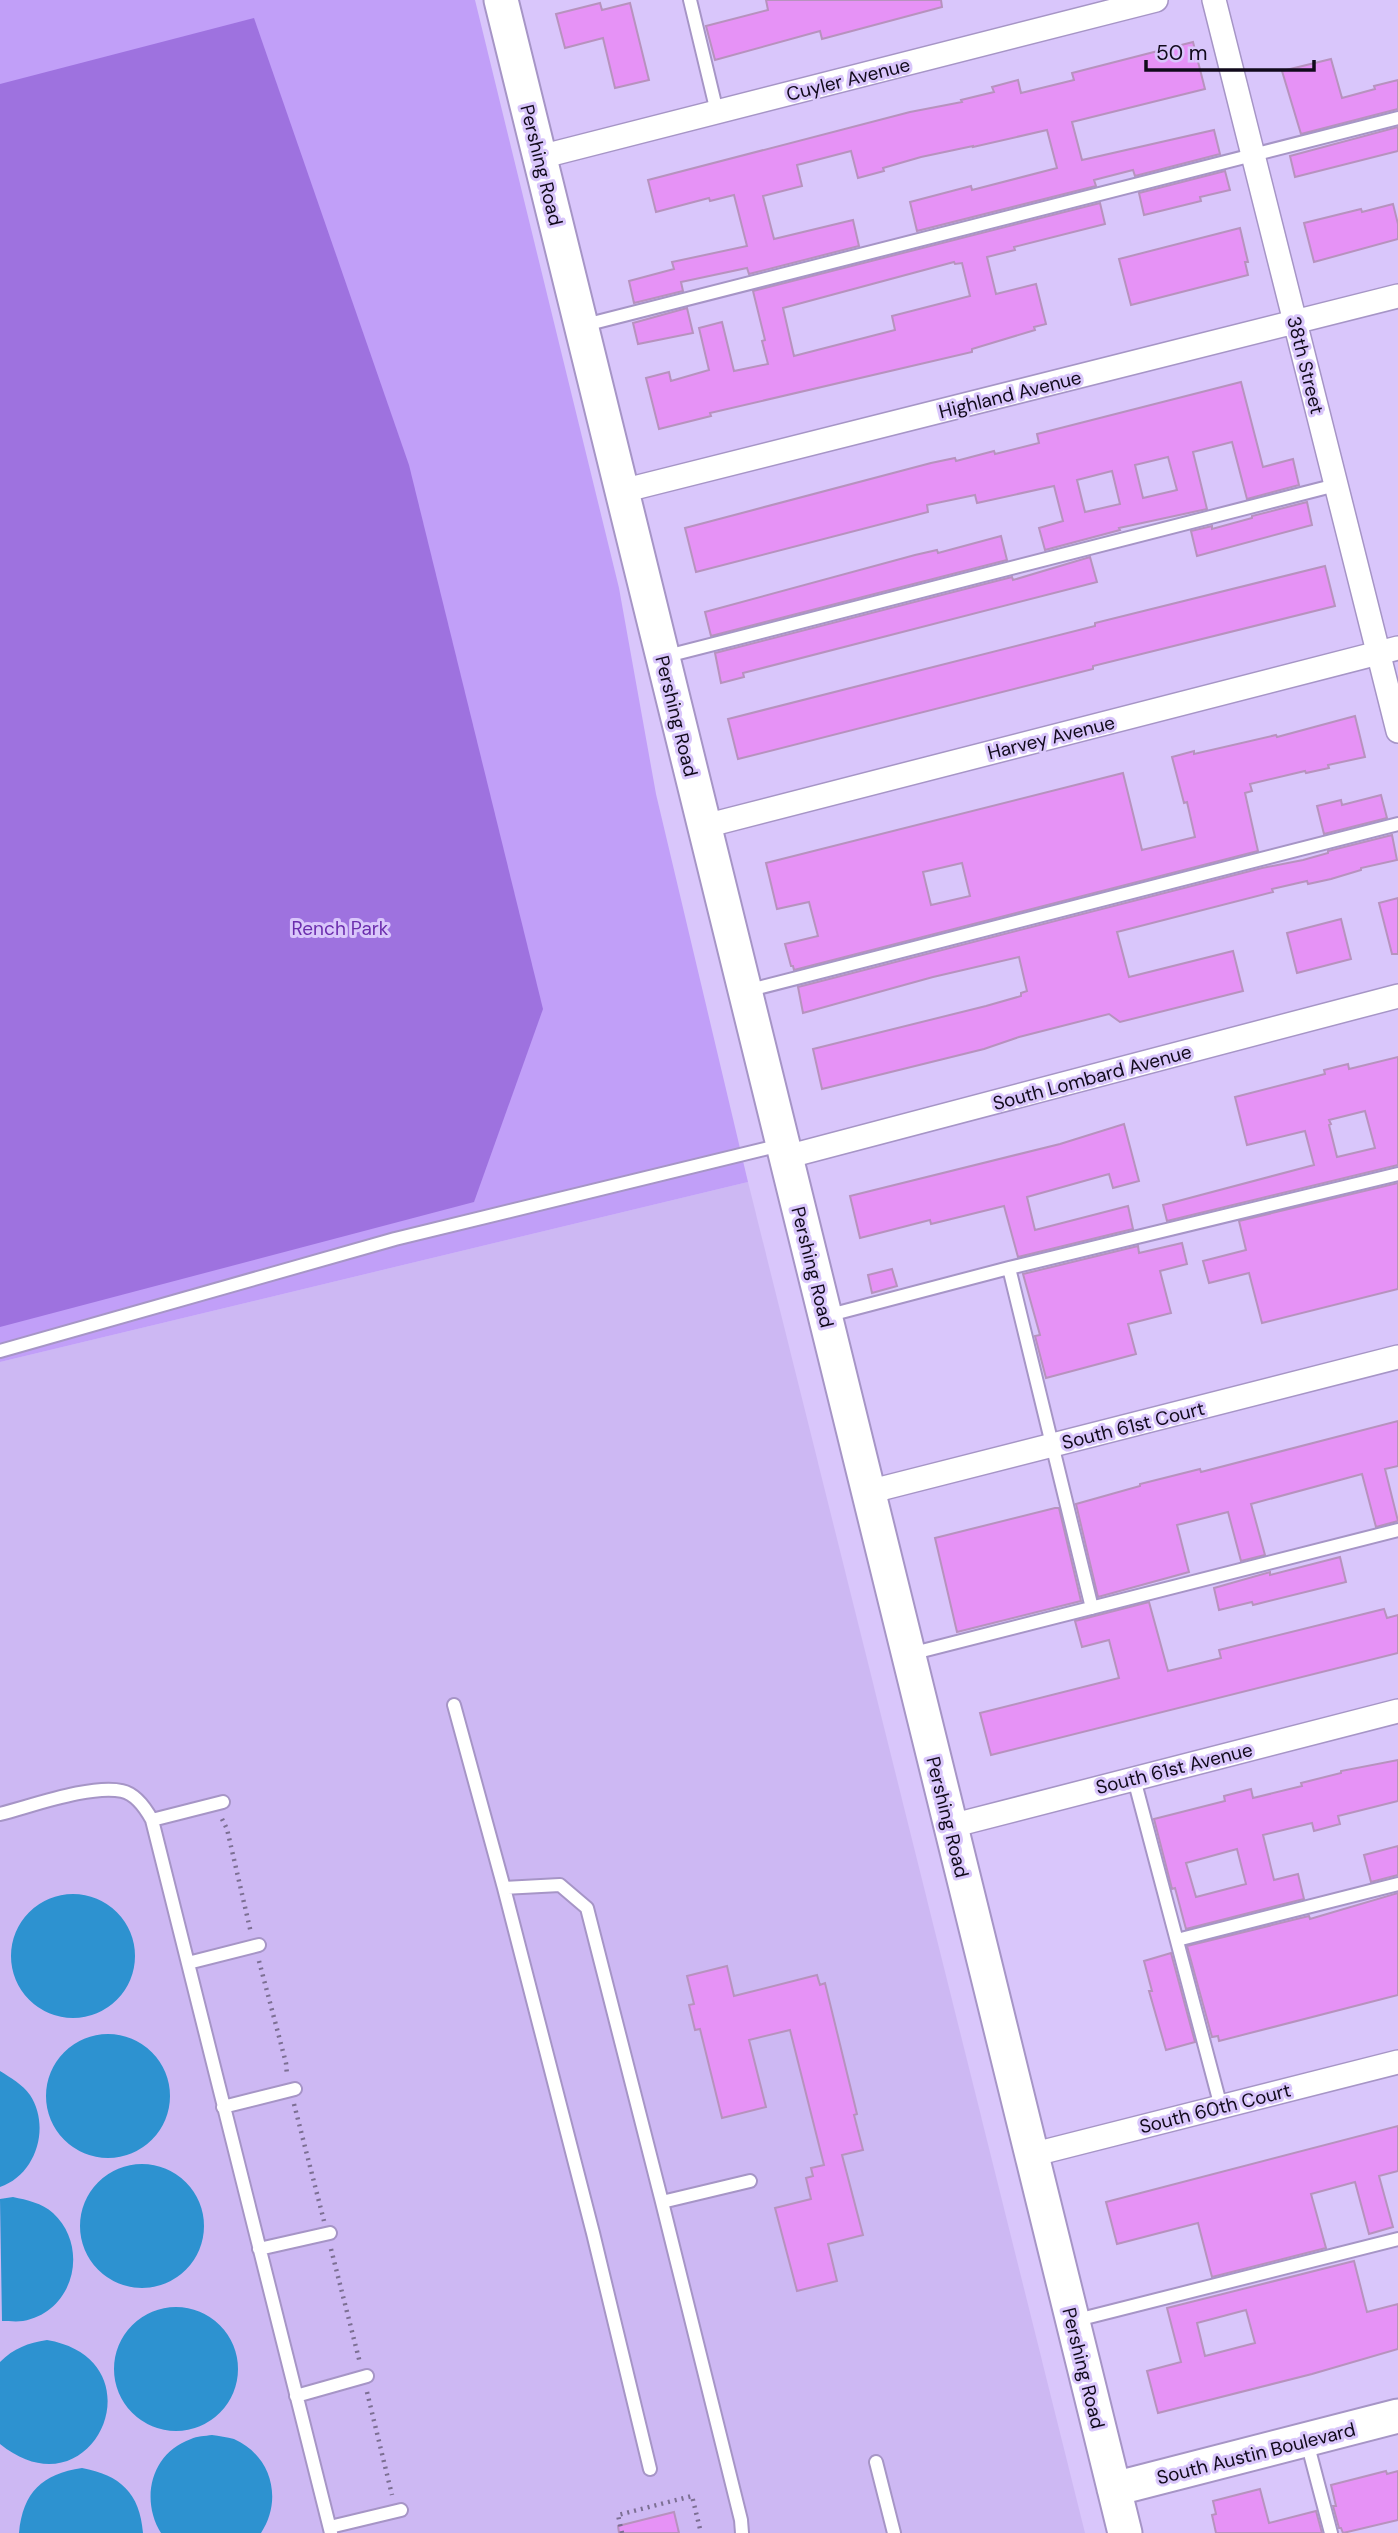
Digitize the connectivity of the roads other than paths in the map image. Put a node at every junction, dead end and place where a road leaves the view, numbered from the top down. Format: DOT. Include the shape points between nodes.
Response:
graph roads {
  1 [pos="501,0"];
  2 [pos="690,0"];
  3 [pos="1156,0"];
  4 [pos="1214,0"];
  5 [pos="717,112"];
  6 [pos="1398,118"];
  7 [pos="1252,155"];
  8 [pos="540,157"];
  9 [pos="1398,296"];
  10 [pos="1296,323"];
  11 [pos="581,326"];
  12 [pos="1336,485"];
  13 [pos="622,491"];
  14 [pos="1388,650"];
  15 [pos="663,657"];
  16 [pos="1398,731"];
  17 [pos="1398,824"];
  18 [pos="705,826"];
  19 [pos="745,991"];
  20 [pos="1398,996"];
  21 [pos="784,1151"];
  22 [pos="1398,1174"];
  23 [pos="1009,1268"];
  24 [pos="825,1316"];
  25 [pos="0,1351"];
  26 [pos="1398,1357"];
  27 [pos="1053,1445"];
  28 [pos="868,1492"];
  29 [pos="1398,1530"];
  30 [pos="1092,1608"];
  31 [pos="908,1655"];
  32 [pos="454,1705"];
  33 [pos="1398,1711"];
  34 [pos="1134,1779"];
  35 [pos="223,1802"];
  36 [pos="0,1814"];
  37 [pos="152,1820"];
  38 [pos="951,1826"];
  39 [pos="1398,1884"];
  40 [pos="504,1888"];
  41 [pos="1177,1940"];
  42 [pos="259,1945"];
  43 [pos="188,1963"];
  44 [pos="1398,2062"];
  45 [pos="295,2089"];
  46 [pos="223,2107"];
  47 [pos="1221,2107"];
  48 [pos="1031,2155"];
  49 [pos="750,2181"];
  50 [pos="662,2202"];
  51 [pos="330,2232"];
  52 [pos="1398,2239"];
  53 [pos="259,2249"];
  54 [pos="1073,2321"];
  55 [pos="367,2376"];
  56 [pos="296,2396"];
  57 [pos="1398,2416"];
  58 [pos="1307,2440"];
  59 [pos="876,2462"];
  60 [pos="650,2469"];
  61 [pos="1114,2489"];
  62 [pos="401,2510"];
  63 [pos="330,2530"];
  64 [pos="742,2533"];
  65 [pos="894,2533"];
  66 [pos="1125,2533"];
  67 [pos="1331,2533"];
  1 -- 8 [label="main road, Pershing Road"];
  2 -- 5 [label="lane"];
  3 -- 5 [label="street, Cuyler Avenue"];
  4 -- 7 [label="street, 38th Street"];
  5 -- 8 [label="street, Cuyler Avenue"];
  6 -- 7 [label="lane"];
  7 -- 10 [label="street, 38th Street"];
  7 -- 11 [label="lane"];
  8 -- 11 [label="main road, Pershing Road"];
  9 -- 10 [label="street, Highland Avenue"];
  10 -- 12 [label="street, 38th Street"];
  10 -- 13 [label="street, Highland Avenue"];
  11 -- 13 [label="main road, Pershing Road"];
  12 -- 14 [label="street, 38th Street"];
  12 -- 15 [label="lane"];
  13 -- 15 [label="main road, Pershing Road"];
  14 -- 16 [label="street, 38th Street"];
  14 -- 18 [label="street, Harvey Avenue"];
  15 -- 18 [label="main road, Pershing Road"];
  17 -- 19 [label="lane"];
  18 -- 19 [label="main road, Pershing Road"];
  19 -- 21 [label="main road, Pershing Road"];
  20 -- 21 [label="street, South Lombard Avenue"];
  21 -- 24 [label="main road, Pershing Road"];
  21 -- 25 [label="lane" via="396,1239"];
  22 -- 23 [label="lane"];
  23 -- 24 [label="lane"];
  23 -- 27 [label="lane"];
  24 -- 28 [label="main road, Pershing Road"];
  26 -- 27 [label="street, South 61st Court"];
  27 -- 28 [label="street, South 61st Court"];
  27 -- 30 [label="lane"];
  28 -- 31 [label="main road, Pershing Road"];
  29 -- 30 [label="lane"];
  30 -- 31 [label="lane"];
  31 -- 38 [label="main road, Pershing Road"];
  32 -- 40 [label="lane"];
  33 -- 34 [label="street, South 61st Avenue"];
  34 -- 38 [label="street, South 61st Avenue"];
  34 -- 41 [label="lane"];
  35 -- 37 [label="lane"];
  36 -- 37 [label="lane" via="89,1791 124,1791 144,1805"];
  37 -- 43 [label="lane"];
  38 -- 48 [label="main road, Pershing Road"];
  39 -- 41 [label="lane"];
  40 -- 50 [label="lane" via="560,1885 587,1908"];
  40 -- 60 [label="lane"];
  41 -- 47 [label="lane"];
  42 -- 43 [label="lane"];
  43 -- 46 [label="lane"];
  44 -- 47 [label="street, South 60th Court"];
  45 -- 46 [label="lane"];
  46 -- 53 [label="lane"];
  47 -- 48 [label="street, South 60th Court"];
  48 -- 54 [label="main road, Pershing Road"];
  49 -- 50 [label="lane"];
  50 -- 64 [label="lane"];
  51 -- 53 [label="lane"];
  52 -- 54 [label="lane"];
  53 -- 56 [label="lane"];
  54 -- 61 [label="main road, Pershing Road"];
  55 -- 56 [label="lane"];
  56 -- 63 [label="lane"];
  57 -- 58 [label="main road, South Austin Boulevard"];
  58 -- 61 [label="main road, South Austin Boulevard"];
  58 -- 67 [label="lane"];
  59 -- 65 [label="lane"];
  61 -- 66 [label="main road, Pershing Road"];
  62 -- 63 [label="lane"];
}
